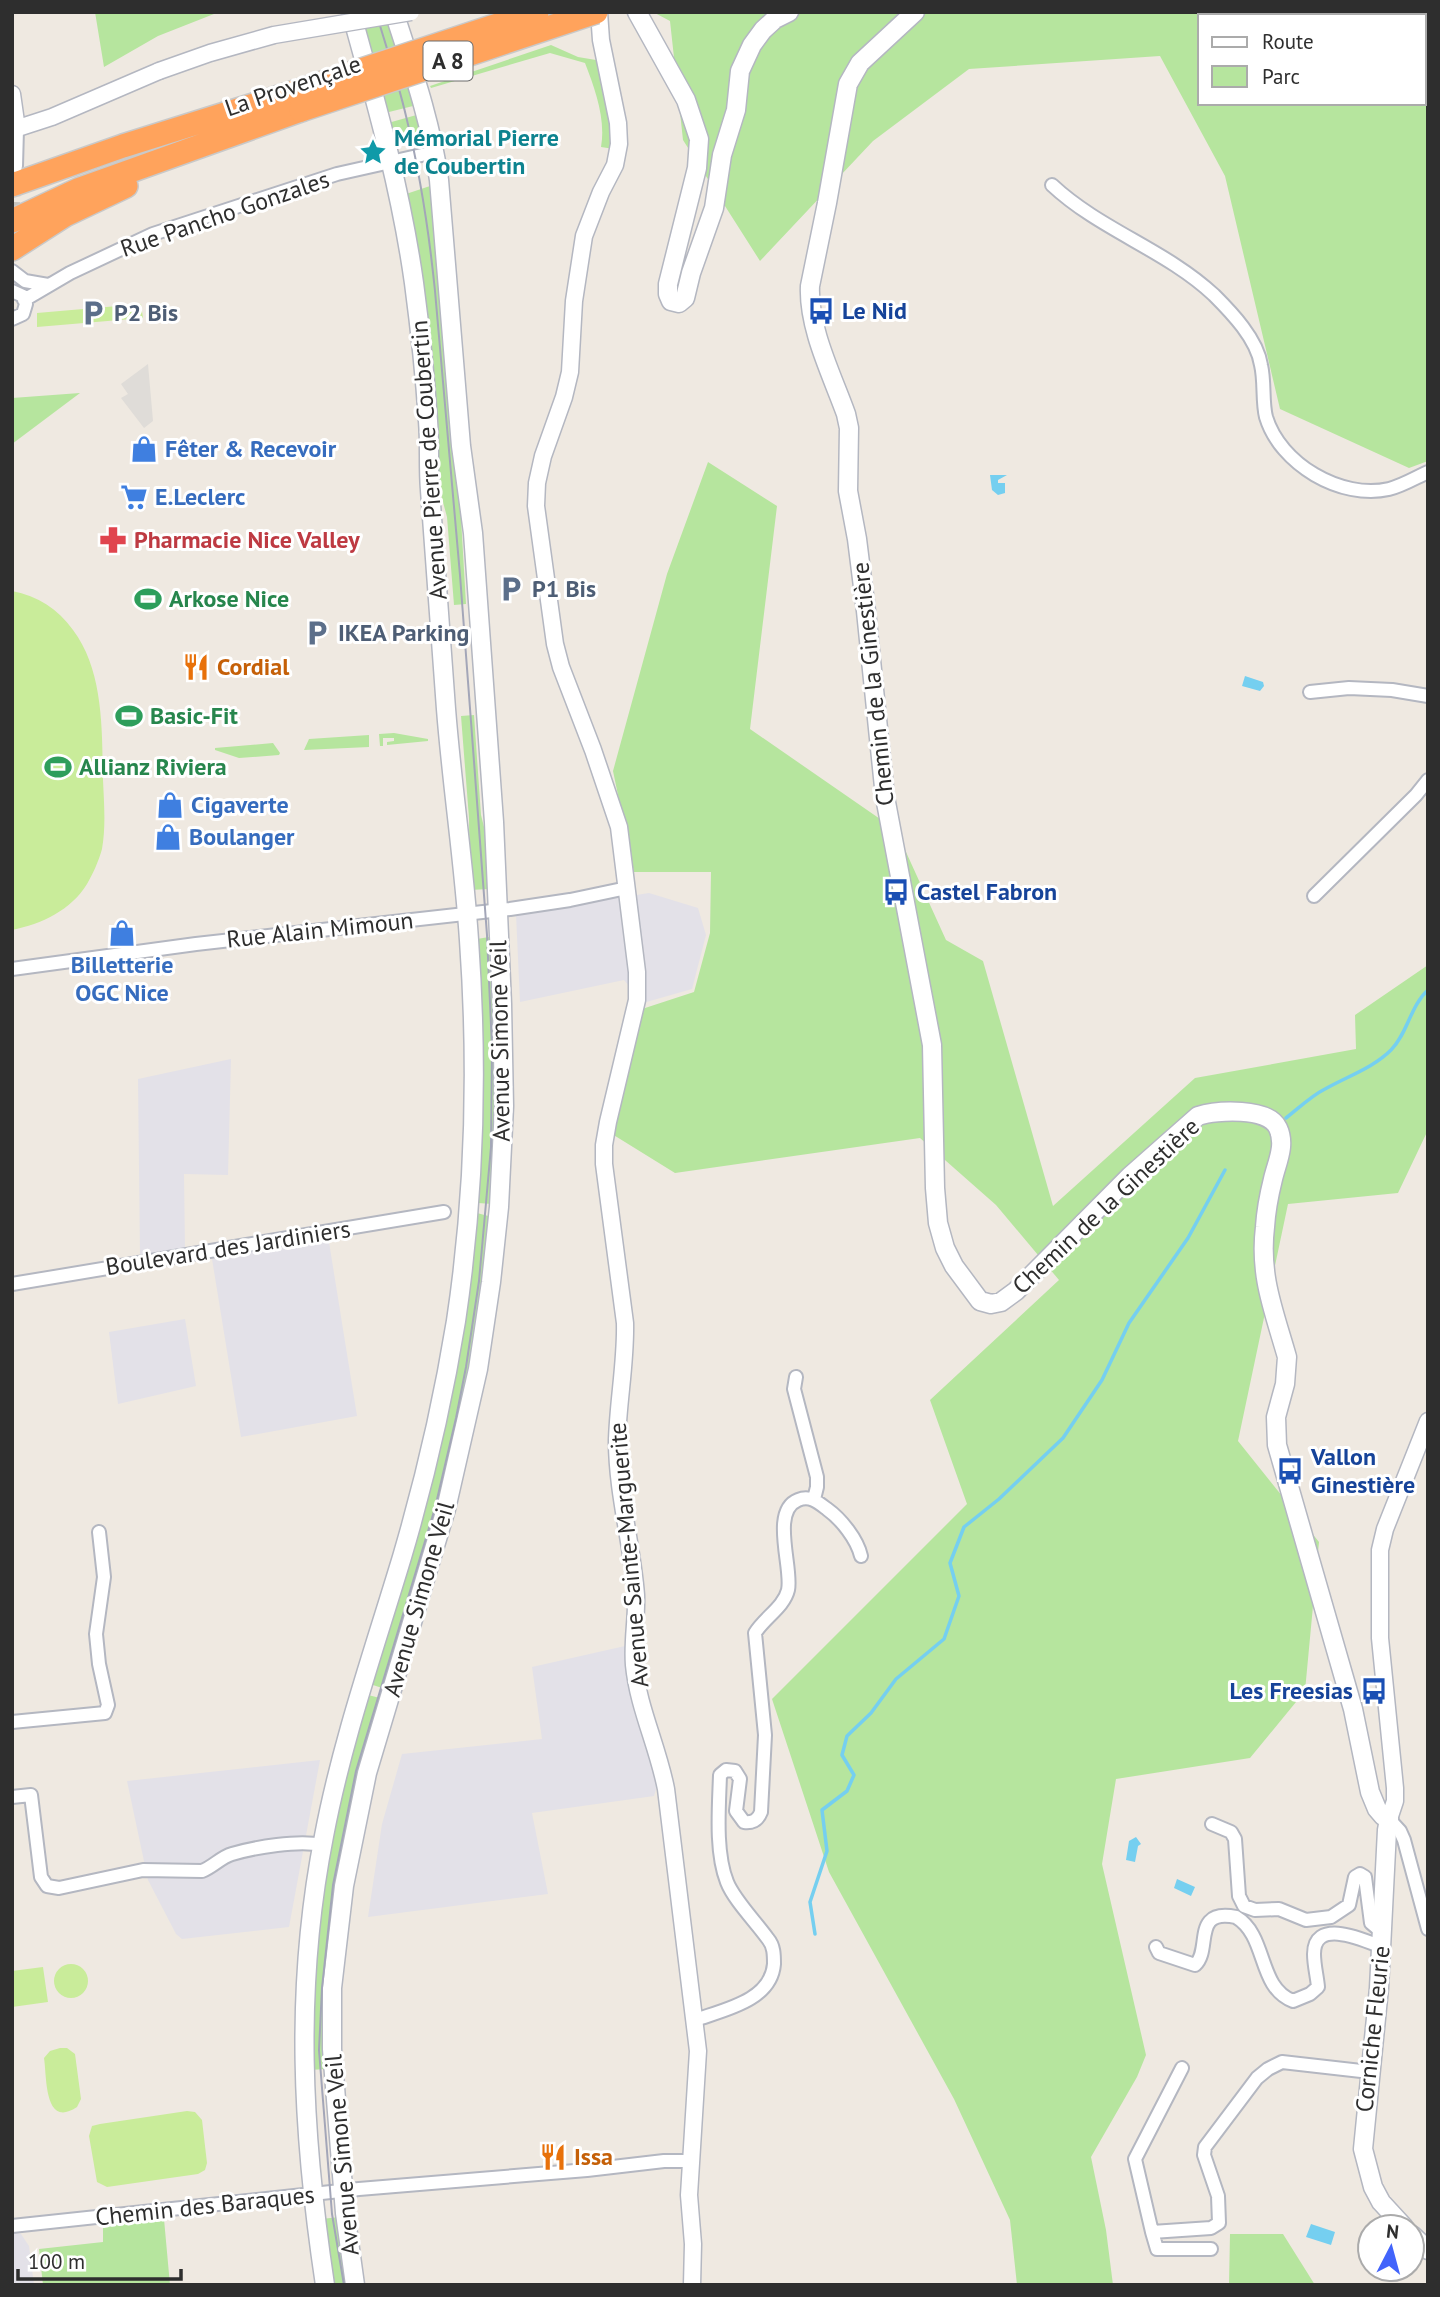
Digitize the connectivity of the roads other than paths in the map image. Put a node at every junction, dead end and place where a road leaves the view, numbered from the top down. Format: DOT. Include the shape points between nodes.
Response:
graph roads {
  1 [pos="351,12"];
  2 [pos="394,12"];
  3 [pos="411,12"];
  4 [pos="537,12"];
  5 [pos="597,12"];
  6 [pos="637,12"];
  7 [pos="789,12"];
  8 [pos="915,12"];
  9 [pos="12,94"];
  10 [pos="298,101"];
  11 [pos="15,129"];
  12 [pos="206,144"];
  13 [pos="435,152"];
  14 [pos="392,160"];
  15 [pos="13,175"];
  16 [pos="1052,185"];
  17 [pos="12,221"];
  18 [pos="12,249"];
  19 [pos="12,271"];
  20 [pos="49,285"];
  21 [pos="12,291"];
  22 [pos="24,300"];
  23 [pos="12,319"];
  24 [pos="1428,472"];
  25 [pos="1310,692"];
  26 [pos="1428,696"];
  27 [pos="1428,780"];
  28 [pos="627,888"];
  29 [pos="1314,896"];
  30 [pos="497,911"];
  31 [pos="467,914"];
  32 [pos="12,969"];
  33 [pos="444,1212"];
  34 [pos="12,1284"];
  35 [pos="796,1377"];
  36 [pos="1428,1421"];
  37 [pos="814,1499"];
  38 [pos="99,1532"];
  39 [pos="861,1556"];
  40 [pos="12,1722"];
  41 [pos="12,1797"];
  42 [pos="1389,1819"];
  43 [pos="1212,1824"];
  44 [pos="322,1845"];
  45 [pos="1428,1929"];
  46 [pos="1382,1940"];
  47 [pos="1156,1947"];
  48 [pos="695,2020"];
  49 [pos="1182,2068"];
  50 [pos="1370,2071"];
  51 [pos="690,2161"];
  52 [pos="343,2191"];
  53 [pos="314,2195"];
  54 [pos="1391,2213"];
  55 [pos="12,2226"];
  56 [pos="1153,2232"];
  57 [pos="1211,2249"];
  58 [pos="325,2285"];
  59 [pos="355,2285"];
  60 [pos="692,2285"];
  1 -- 14 [label="main road, Avenue Pierre de Coubertin"];
  2 -- 13 [label="main road, Avenue Pierre de Coubertin"];
  3 -- 11 [label="street, bridge" via="244,42"];
  4 -- 10 [label="highway, La Provençale / A 8, bridge"];
  5 -- 10 [label="highway, La Provençale / A 8, bridge"];
  5 -- 28 [label="street, Avenue Sainte-Marguerite" via="619,144 615,165 584,236 570,372 543,456 536,506 555,644 614,806"];
  6 -- 7 [label="main road" via="686,100 699,139 668,284 671,301 679,303 685,298 714,208 740,72 764,30"];
  8 -- 42 [label="main road, Chemin de la Ginestière" via="860,63 848,84 809,299 849,428 848,491 884,797 932,1045 935,1188 945,1248 980,1301 1001,1302 1198,1116 1227,1111 1261,1115 1278,1127 1282,1142 1267,1206 1263,1257 1264,1278 1287,1357 1276,1417 1277,1445 1353,1709 1370,1792 1377,1809"];
  9 -- 11 [label="street"];
  10 -- 12 [label="highway, La Provençale / A 8"];
  10 -- 15 [label="highway, La Provençale / A 8"];
  11 -- 15 [label="street"];
  12 -- 17 [label="highway, La Provençale / A 8" via="79,189"];
  12 -- 18 [label="highway" via="65,215"];
  13 -- 14 [label="street, Rue Pancho Gonzales"];
  13 -- 30 [label="main road, Avenue Pierre de Coubertin" via="472,533"];
  14 -- 20 [label="street, Rue Pancho Gonzales" via="153,234"];
  14 -- 31 [label="main road, Avenue Pierre de Coubertin" via="421,338 446,711"];
  16 -- 24 [label="street" via="1071,203 1213,295 1240,325 1261,363 1266,416 1275,440 1305,468 1353,491 1388,489"];
  19 -- 20 [label="street" via="25,281"];
  20 -- 22 [label="street, Rue Pancho Gonzales"];
  21 -- 22 [label="street"];
  22 -- 23 [label="street" via="23,314"];
  25 -- 26 [label="street" via="1349,688"];
  27 -- 29 [label="street"];
  28 -- 30 [label="street, Rue Alain Mimoun"];
  28 -- 48 [label="street, Avenue Sainte-Marguerite" via="636,1000 604,1145 625,1323 618,1406 619,1485 636,1597 634,1664 666,1789"];
  30 -- 31 [label="street, Rue Alain Mimoun"];
  30 -- 52 [label="main road, Avenue Simone Veil" via="504,1105 491,1282 458,1466 367,1773 344,1886 331,2020"];
  31 -- 32 [label="street, Rue Alain Mimoun"];
  31 -- 44 [label="main road, Avenue Simone Veil" via="475,1103 469,1210 456,1316 429,1459 343,1752"];
  33 -- 34 [label="street, Boulevard des Jardiniers"];
  35 -- 37 [label="street" via="794,1389 817,1477"];
  36 -- 42 [label="street" via="1380,1550 1381,1649 1395,1788"];
  37 -- 39 [label="street" via="832,1513 858,1545"];
  37 -- 48 [label="street" via="795,1500 788,1510 784,1549 788,1591 755,1633 765,1735 758,1818 744,1822 736,1811 740,1779 735,1771 720,1774 723,1868 728,1885 771,1942 774,1969 761,1991 743,2003"];
  38 -- 40 [label="street" via="104,1577 96,1634 108,1705 105,1713"];
  41 -- 44 [label="street" via="31,1795 41,1877 47,1886 59,1888 143,1870 202,1871 228,1854 303,1842"];
  42 -- 45 [label="street" via="1404,1840"];
  42 -- 46 [label="main road, Corniche Fleurie"];
  43 -- 46 [label="street" via="1231,1832 1235,1839 1239,1896 1244,1906 1279,1909 1306,1920 1331,1917 1349,1905 1355,1877 1360,1874 1365,1877 1371,1923"];
  44 -- 53 [label="main road, Avenue Simone Veil" via="303,2020 303,2078"];
  46 -- 47 [label="street" via="1325,1935 1314,1952 1318,1987 1293,2001 1276,1991 1252,1931 1236,1917 1210,1922 1201,1960 1195,1965 1159,1953"];
  46 -- 50 [label="main road, Corniche Fleurie"];
  48 -- 51 [label="street, Avenue Sainte-Marguerite" via="698,2069"];
  49 -- 56 [label="street" via="1135,2159"];
  50 -- 54 [label="main road, Corniche Fleurie" via="1363,2140 1367,2170"];
  50 -- 56 [label="street" via="1282,2062 1268,2069 1205,2147 1203,2155 1219,2196 1219,2223 1211,2228"];
  51 -- 52 [label="street, Chemin des Baraques"];
  51 -- 60 [label="street, Avenue Sainte-Marguerite"];
  52 -- 53 [label="street, Chemin des Baraques"];
  52 -- 59 [label="main road, Avenue Simone Veil"];
  53 -- 55 [label="street, Chemin des Baraques"];
  53 -- 58 [label="main road, Avenue Simone Veil"];
  56 -- 57 [label="street" via="1157,2249"];
}
